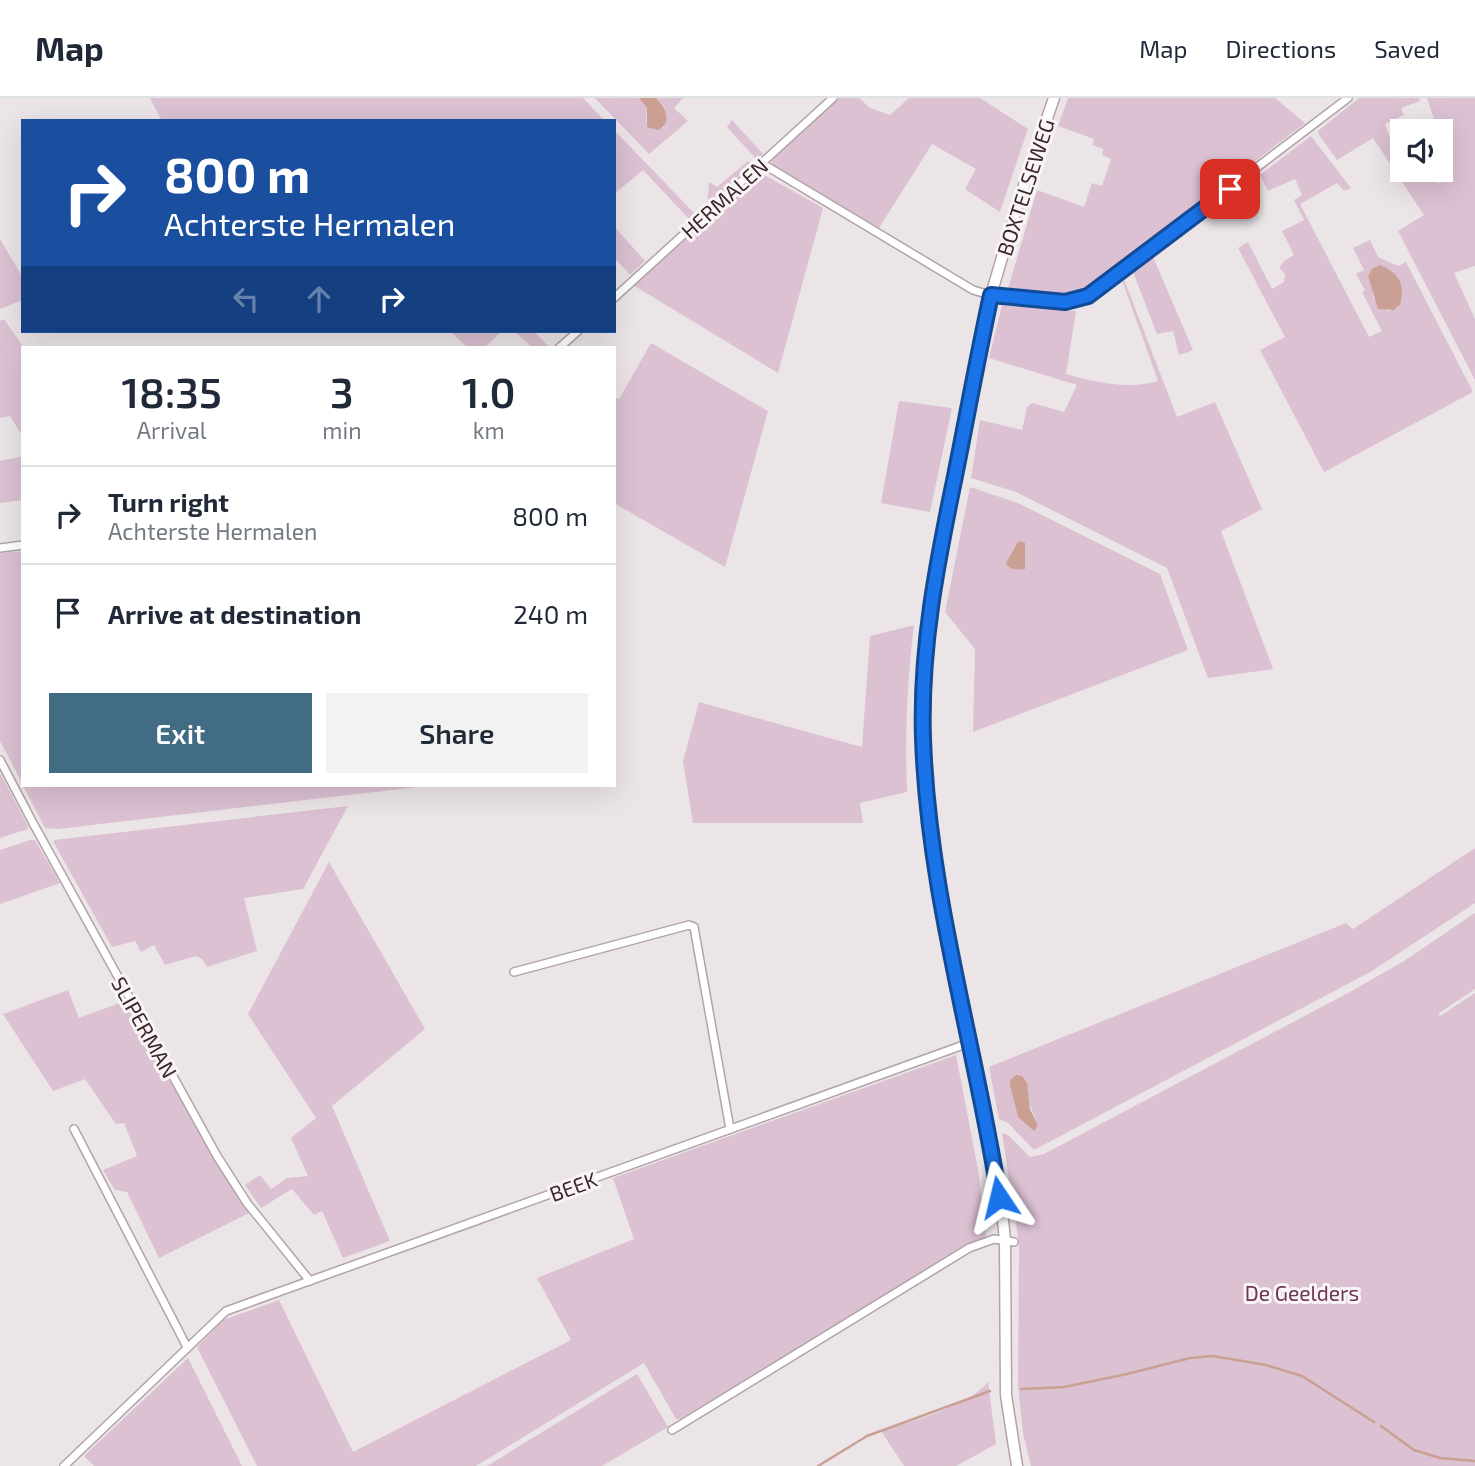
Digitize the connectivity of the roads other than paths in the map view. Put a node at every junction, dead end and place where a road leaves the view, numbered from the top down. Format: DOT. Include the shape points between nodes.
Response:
graph roads {
  1 [pos="833,98"];
  2 [pos="1054,98"];
  3 [pos="1348,98"];
  4 [pos="763,164"];
  5 [pos="991,295"];
  6 [pos="616,296"];
  7 [pos="576,333"];
  8 [pos="561,346"];
  9 [pos="21,545"];
  10 [pos="0,548"];
  11 [pos="0,760"];
  12 [pos="514,972"];
  13 [pos="969,1043"];
  14 [pos="74,1129"];
  15 [pos="730,1129"];
  16 [pos="1009,1241"];
  17 [pos="310,1281"];
  18 [pos="187,1347"];
  19 [pos="672,1430"];
  20 [pos="64,1466"];
  21 [pos="1017,1466"];
  1 -- 4 [label="street, HERMALEN"];
  2 -- 5 [label="main road, BOXTELSEWEG"];
  3 -- 5 [label="street" via="1088,296 1065,302"];
  4 -- 5 [label="street" via="973,290"];
  4 -- 6 [label="street, HERMALEN"];
  5 -- 13 [label="main road, BOXTELSEWEG" via="938,557 923,687 932,848"];
  7 -- 8 [label="street"];
  9 -- 10 [label="street"];
  11 -- 17 [label="street, SLIPERMAN" via="217,1156 247,1203"];
  12 -- 15 [label="street" via="694,927"];
  13 -- 15 [label="street, BEEK"];
  13 -- 16 [label="main road, BOXTELSEWEG"];
  14 -- 18 [label="street"];
  15 -- 17 [label="street, BEEK"];
  16 -- 19 [label="street" via="994,1239 969,1248"];
  16 -- 21 [label="main road, BOXTELSEWEG" via="1006,1395"];
  17 -- 18 [label="street, BEEK" via="226,1311"];
  18 -- 20 [label="street, BEEK"];
}
